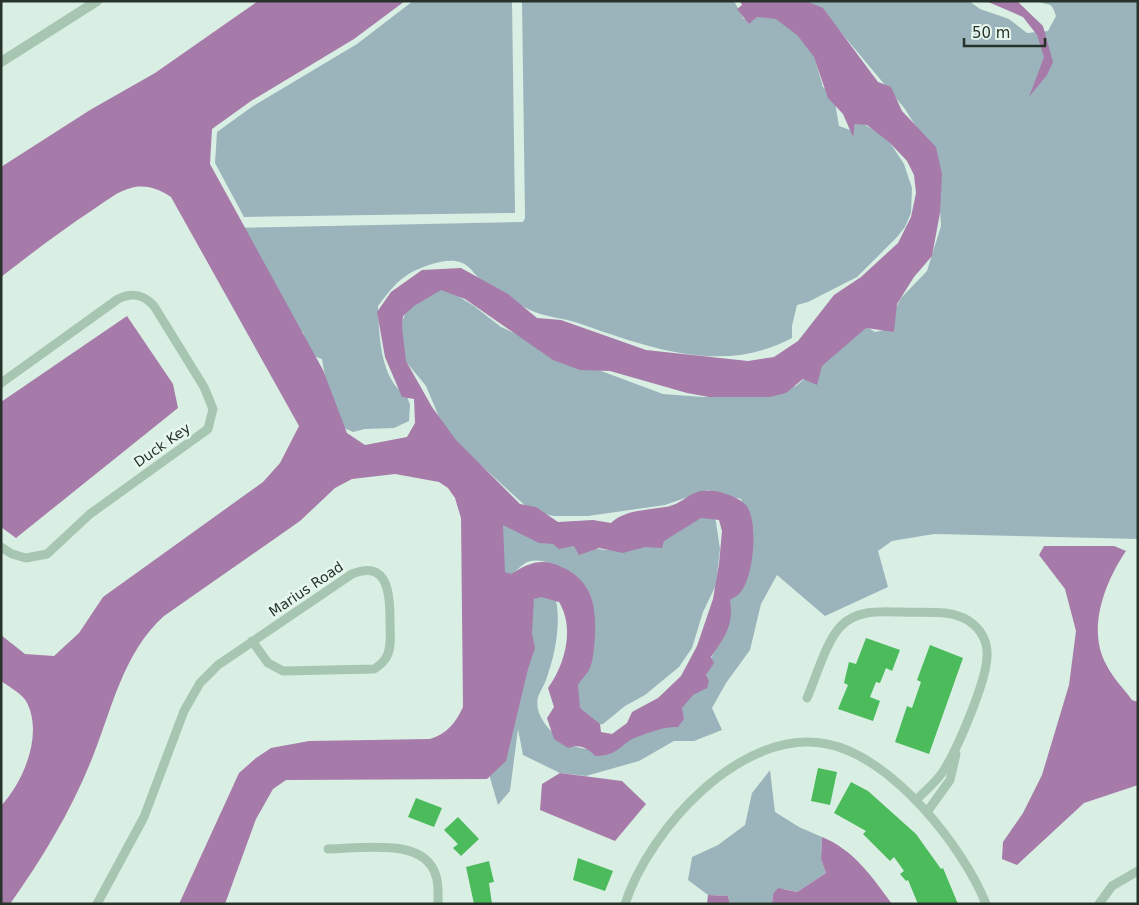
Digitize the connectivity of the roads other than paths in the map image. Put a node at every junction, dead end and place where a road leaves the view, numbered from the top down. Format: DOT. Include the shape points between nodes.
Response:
graph roads {
  1 [pos="97,1"];
  2 [pos="1,62"];
  3 [pos="1,383"];
  4 [pos="1,547"];
  5 [pos="252,641"];
  6 [pos="807,698"];
  7 [pos="957,749"];
  8 [pos="916,800"];
  9 [pos="927,812"];
  10 [pos="328,849"];
  11 [pos="1138,871"];
  12 [pos="97,904"];
  13 [pos="438,904"];
  14 [pos="625,904"];
  15 [pos="986,904"];
  16 [pos="1099,904"];
  1 -- 2 [label="street"];
  3 -- 4 [label="street, Duck Key" via="118,299 137,295 154,306 204,387 213,409 208,429 90,514 47,554 26,558"];
  5 -- 5 [label="street, Marius Road" via="268,663 283,671 374,669 383,662 389,649 388,587 373,572 352,574"];
  5 -- 12 [label="street, Marius Road" via="206,675 191,696 150,803"];
  6 -- 7 [label="street" via="835,634 855,616 878,612 945,613 964,618 982,634 988,656"];
  7 -- 8 [label="street" via="937,780"];
  7 -- 9 [label="street" via="950,780"];
  8 -- 9 [label="street"];
  8 -- 14 [label="street" via="872,764 845,749 812,742 777,748 727,771 693,797 654,843"];
  9 -- 15 [label="street" via="964,861"];
  10 -- 13 [label="street" via="402,848 415,852 424,857 436,874"];
  11 -- 16 [label="street" via="1112,886"];
}
